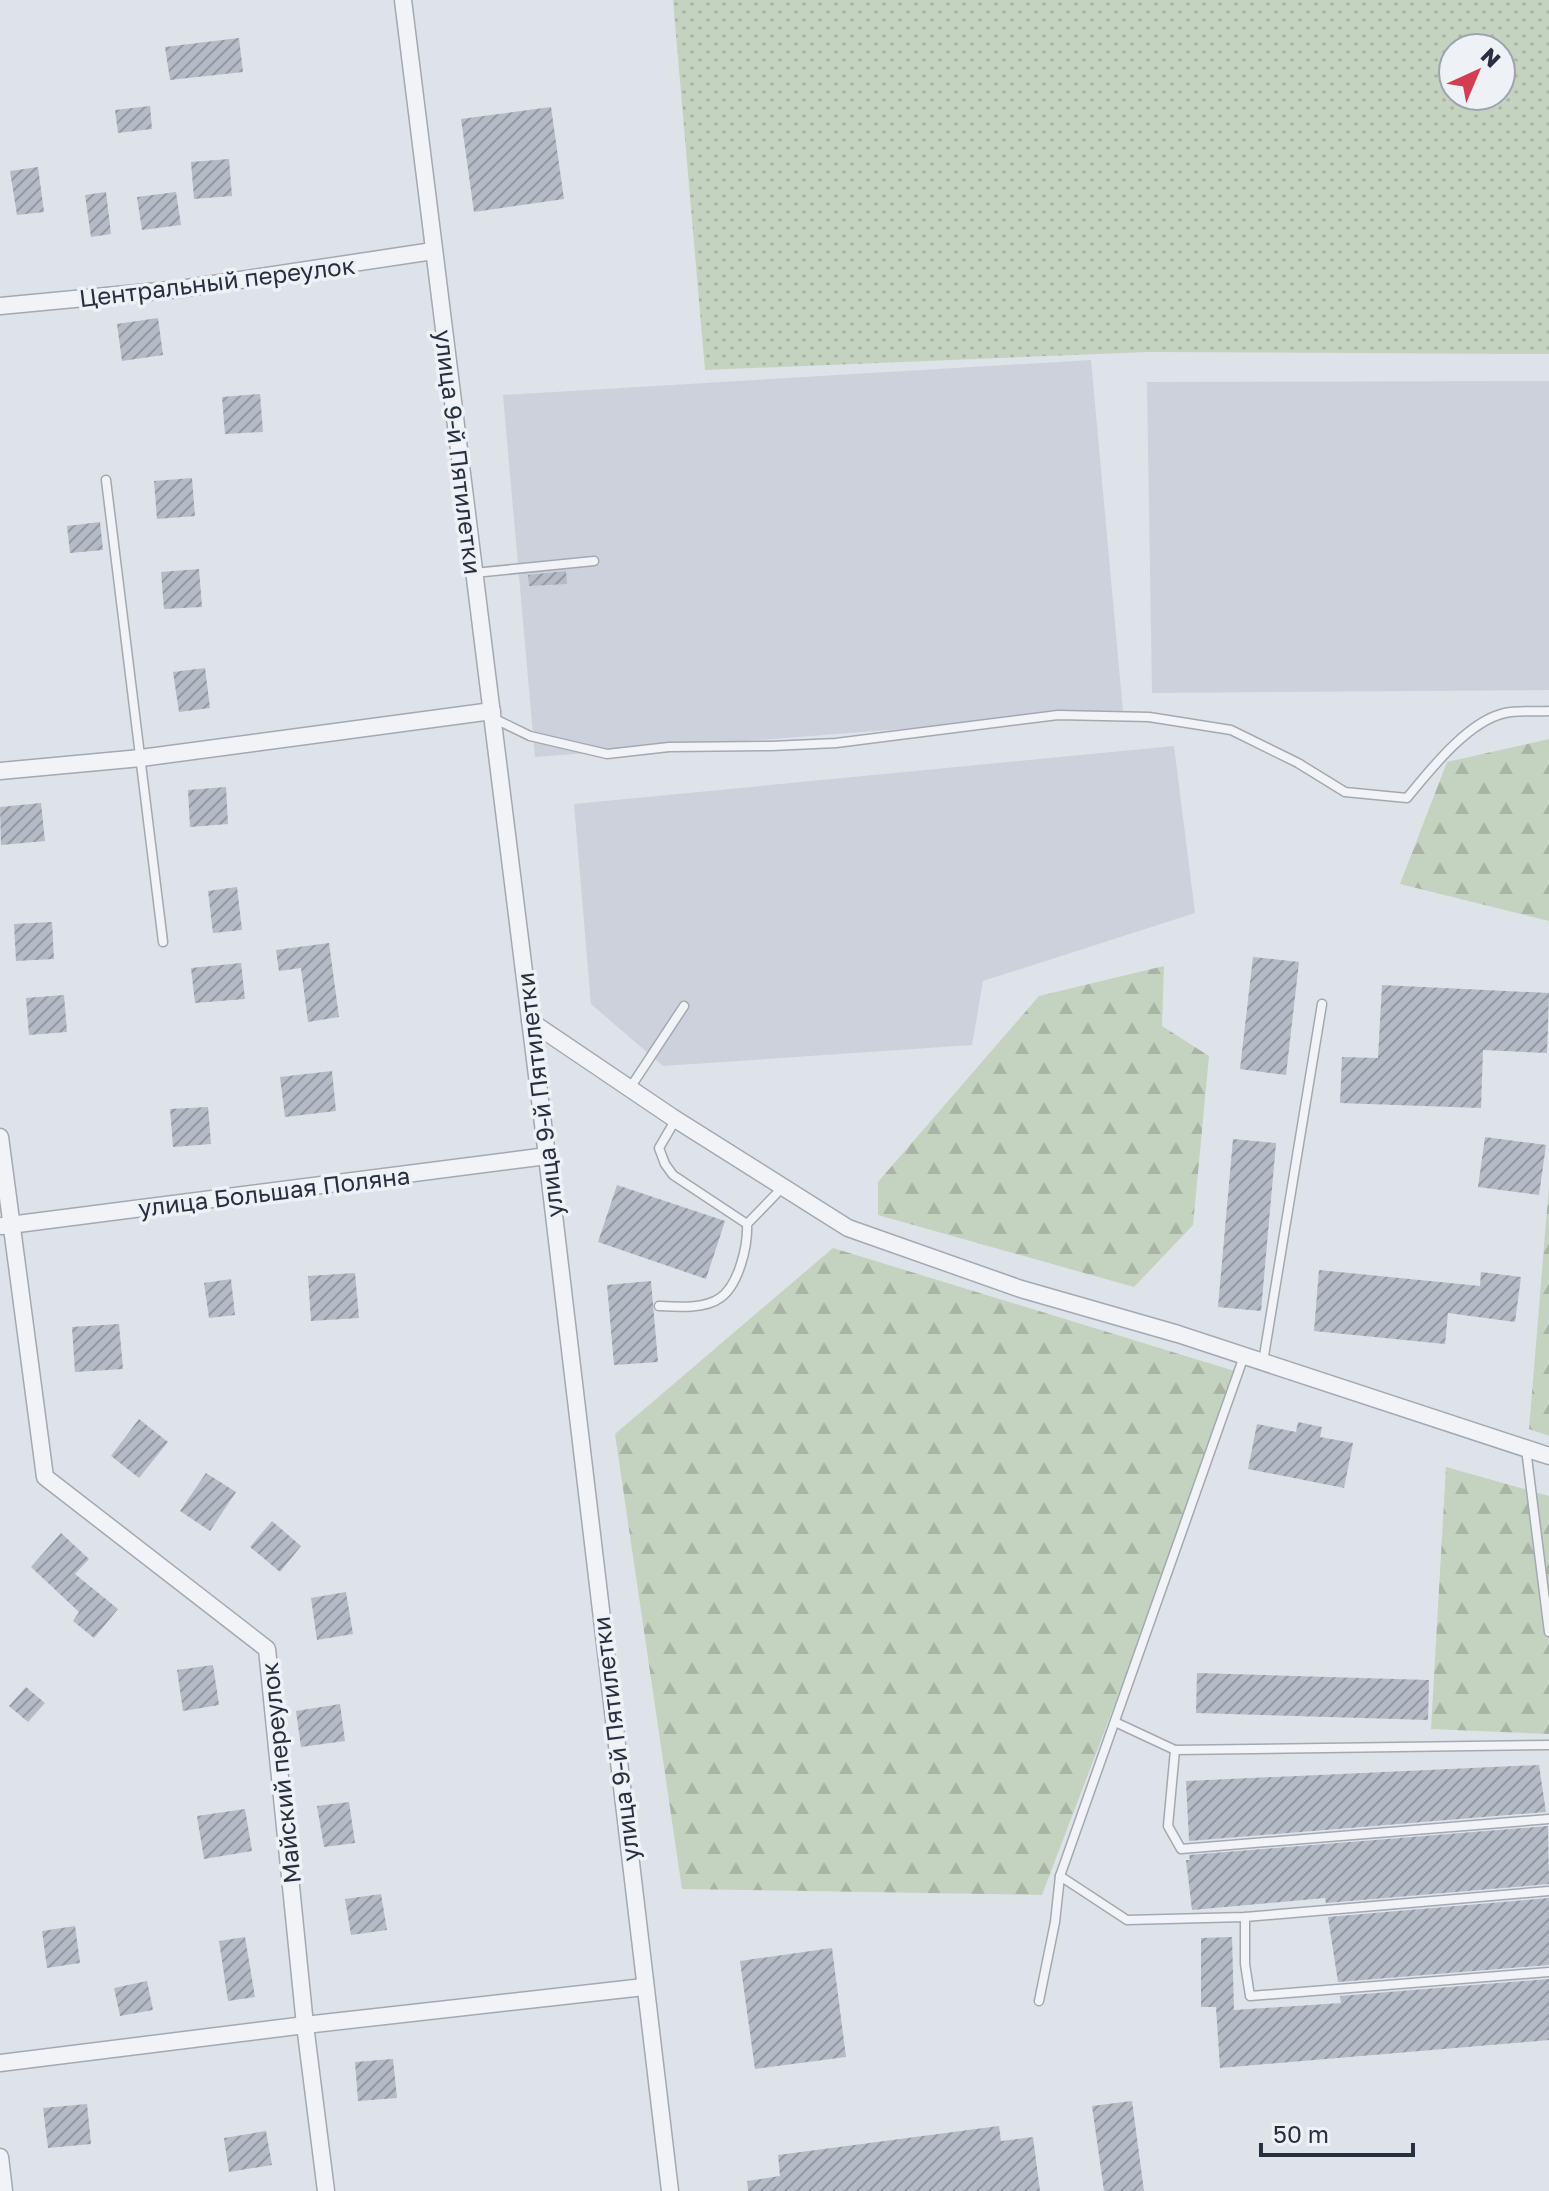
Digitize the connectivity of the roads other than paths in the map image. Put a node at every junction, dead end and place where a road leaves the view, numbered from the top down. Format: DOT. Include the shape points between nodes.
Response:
graph roads {
  1 [pos="403,0"];
  2 [pos="433,251"];
  3 [pos="0,306"];
  4 [pos="106,480"];
  5 [pos="594,561"];
  6 [pos="474,573"];
  7 [pos="1549,711"];
  8 [pos="492,714"];
  9 [pos="141,758"];
  10 [pos="0,771"];
  11 [pos="163,942"];
  12 [pos="1322,1004"];
  13 [pos="684,1006"];
  14 [pos="530,1021"];
  15 [pos="630,1088"];
  16 [pos="676,1119"];
  17 [pos="0,1137"];
  18 [pos="547,1156"];
  19 [pos="783,1187"];
  20 [pos="747,1224"];
  21 [pos="6,1226"];
  22 [pos="659,1306"];
  23 [pos="1244,1356"];
  24 [pos="1263,1362"];
  25 [pos="1526,1448"];
  26 [pos="1549,1456"];
  27 [pos="1549,1632"];
  28 [pos="1115,1722"];
  29 [pos="1549,1745"];
  30 [pos="1175,1750"];
  31 [pos="1549,1819"];
  32 [pos="1060,1876"];
  33 [pos="1549,1891"];
  34 [pos="1245,1917"];
  35 [pos="1549,1972"];
  36 [pos="644,1987"];
  37 [pos="1039,2001"];
  38 [pos="305,2025"];
  39 [pos="0,2063"];
  40 [pos="0,2157"];
  41 [pos="4,2191"];
  42 [pos="326,2191"];
  43 [pos="670,2191"];
  1 -- 2 [label="street, улица 9-й Пятилетки"];
  2 -- 3 [label="street, Центральный переулок" via="180,289"];
  2 -- 6 [label="street, улица 9-й Пятилетки"];
  4 -- 9 [label="lane"];
  5 -- 6 [label="lane"];
  6 -- 8 [label="street, улица 9-й Пятилетки"];
  7 -- 8 [label="lane" via="1504,713 1473,729 1440,757 1407,798 1345,792 1231,730 1149,717 1058,715 836,743 669,747 607,754 530,736"];
  8 -- 9 [label="street"];
  8 -- 14 [label="street, улица 9-й Пятилетки"];
  9 -- 10 [label="street"];
  9 -- 11 [label="lane"];
  12 -- 24 [label="lane"];
  13 -- 15 [label="lane"];
  14 -- 15 [label="street"];
  14 -- 18 [label="street, улица 9-й Пятилетки"];
  15 -- 16 [label="street"];
  16 -- 19 [label="street"];
  16 -- 20 [label="lane" via="659,1148 665,1164 673,1175"];
  17 -- 21 [label="street, Майский переулок"];
  18 -- 21 [label="street, улица Большая Поляна"];
  18 -- 36 [label="street, улица 9-й Пятилетки"];
  19 -- 20 [label="lane"];
  19 -- 23 [label="street" via="848,1228 1021,1289"];
  20 -- 22 [label="lane" via="739,1271 720,1298 691,1307"];
  21 -- 38 [label="street, Майский переулок" via="45,1477 267,1649"];
  23 -- 24 [label="street"];
  23 -- 28 [label="lane"];
  24 -- 25 [label="street"];
  25 -- 26 [label="street"];
  25 -- 27 [label="lane"];
  28 -- 30 [label="lane"];
  28 -- 32 [label="lane"];
  29 -- 30 [label="lane"];
  30 -- 31 [label="lane" via="1168,1826 1181,1849"];
  32 -- 34 [label="lane" via="1127,1920"];
  32 -- 37 [label="lane"];
  33 -- 34 [label="lane"];
  34 -- 35 [label="lane" via="1250,1996"];
  36 -- 38 [label="street"];
  36 -- 43 [label="street, улица 9-й Пятилетки"];
  38 -- 39 [label="street"];
  38 -- 42 [label="street, Майский переулок"];
  40 -- 41 [label="street"];
}
